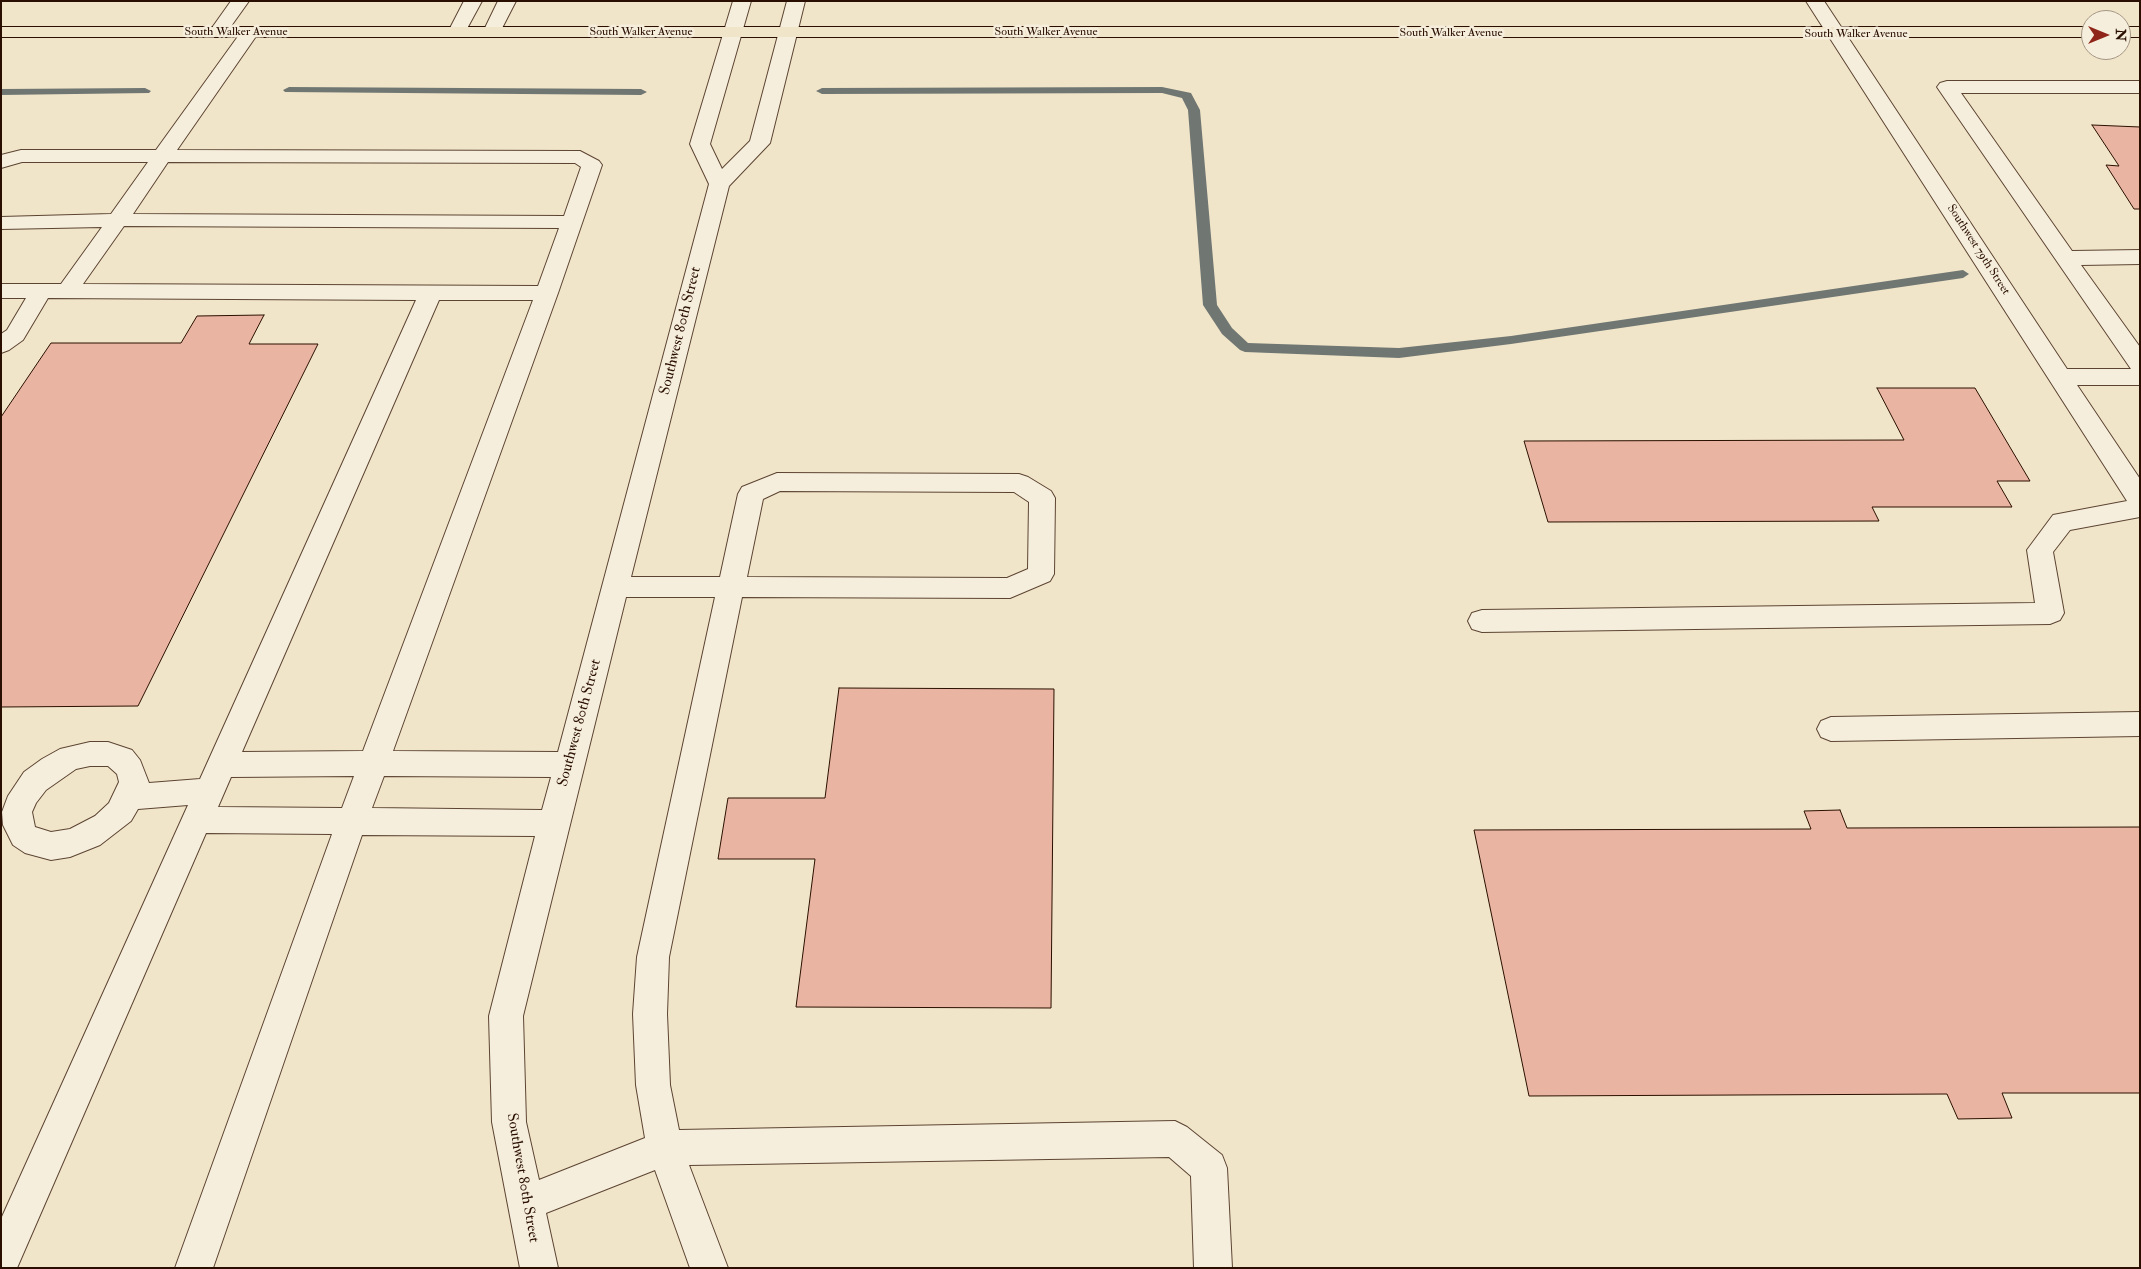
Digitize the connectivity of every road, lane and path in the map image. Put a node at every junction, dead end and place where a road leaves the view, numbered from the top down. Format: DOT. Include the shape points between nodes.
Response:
graph roads {
  1 [pos="240,1"];
  2 [pos="473,1"];
  3 [pos="507,1"];
  4 [pos="742,1"];
  5 [pos="796,1"];
  6 [pos="1815,1"];
  7 [pos="1,32"];
  8 [pos="218,32"];
  9 [pos="250,32"];
  10 [pos="457,32"];
  11 [pos="492,32"];
  12 [pos="733,32"];
  13 [pos="788,32"];
  14 [pos="2081,32"];
  15 [pos="1837,34"];
  16 [pos="2140,87"];
  17 [pos="162,156"];
  18 [pos="1,162"];
  19 [pos="719,184"];
  20 [pos="118,220"];
  21 [pos="571,222"];
  22 [pos="1,223"];
  23 [pos="2140,257"];
  24 [pos="2066,258"];
  25 [pos="68,290"];
  26 [pos="1,291"];
  27 [pos="41,291"];
  28 [pos="431,292"];
  29 [pos="547,293"];
  30 [pos="1,345"];
  31 [pos="2140,365"];
  32 [pos="2061,377"];
  33 [pos="2140,377"];
  34 [pos="2140,500"];
  35 [pos="2140,508"];
  36 [pos="615,587"];
  37 [pos="731,587"];
  38 [pos="1482,621"];
  39 [pos="2140,724"];
  40 [pos="1832,729"];
  41 [pos="373,763"];
  42 [pos="569,765"];
  43 [pos="216,778"];
  44 [pos="129,797"];
  45 [pos="198,820"];
  46 [pos="352,821"];
  47 [pos="554,823"];
  48 [pos="665,1148"];
  49 [pos="526,1203"];
  50 [pos="1,1262"];
  51 [pos="194,1268"];
  52 [pos="539,1268"];
  53 [pos="709,1268"];
  54 [pos="1213,1268"];
  1 -- 8 [label="street"];
  2 -- 10 [label="street"];
  3 -- 11 [label="street"];
  4 -- 12 [label="street"];
  5 -- 13 [label="street"];
  6 -- 15 [label="street, Southwest 79th Street"];
  7 -- 8 [label="main road, South Walker Avenue"];
  8 -- 9 [label="main road, South Walker Avenue"];
  9 -- 10 [label="main road, South Walker Avenue"];
  9 -- 17 [label="street"];
  10 -- 11 [label="main road, South Walker Avenue"];
  11 -- 12 [label="main road, South Walker Avenue"];
  12 -- 13 [label="main road, South Walker Avenue"];
  12 -- 19 [label="street" via="700,144"];
  13 -- 15 [label="main road, South Walker Avenue"];
  13 -- 19 [label="street" via="760,143"];
  14 -- 15 [label="main road, South Walker Avenue"];
  15 -- 32 [label="street, Southwest 79th Street"];
  16 -- 24 [label="street" via="1947,87"];
  17 -- 18 [label="street" via="21,156"];
  17 -- 20 [label="street"];
  17 -- 21 [label="street" via="580,157 592,165"];
  19 -- 36 [label="street, Southwest 80th Street"];
  20 -- 21 [label="street"];
  20 -- 22 [label="street"];
  20 -- 25 [label="street"];
  21 -- 29 [label="street"];
  23 -- 24 [label="street"];
  24 -- 31 [label="street"];
  25 -- 27 [label="street"];
  25 -- 28 [label="street"];
  26 -- 27 [label="street"];
  27 -- 30 [label="street" via="15,335"];
  28 -- 29 [label="street"];
  28 -- 43 [label="street"];
  29 -- 41 [label="street"];
  32 -- 33 [label="street"];
  32 -- 34 [label="street, Southwest 79th Street"];
  35 -- 38 [label="street" via="2062,522 2040,550 2050,613"];
  36 -- 37 [label="street"];
  36 -- 42 [label="street, Southwest 80th Street"];
  37 -- 37 [label="street" via="1010,588 1041,574 1042,498 1019,483 777,482 751,494"];
  37 -- 48 [label="street" via="654,957 650,1014 653,1085"];
  39 -- 40 [label="street"];
  41 -- 42 [label="street"];
  41 -- 43 [label="street"];
  41 -- 46 [label="street"];
  42 -- 47 [label="street, Southwest 80th Street"];
  43 -- 44 [label="street"];
  43 -- 45 [label="street"];
  45 -- 46 [label="street"];
  45 -- 50 [label="street"];
  46 -- 47 [label="street"];
  46 -- 51 [label="street"];
  47 -- 49 [label="street, Southwest 80th Street" via="506,1016 509,1122"];
  48 -- 49 [label="street"];
  48 -- 53 [label="street"];
  48 -- 54 [label="street" via="1175,1139 1209,1168"];
  49 -- 52 [label="street, Southwest 80th Street"];
}
